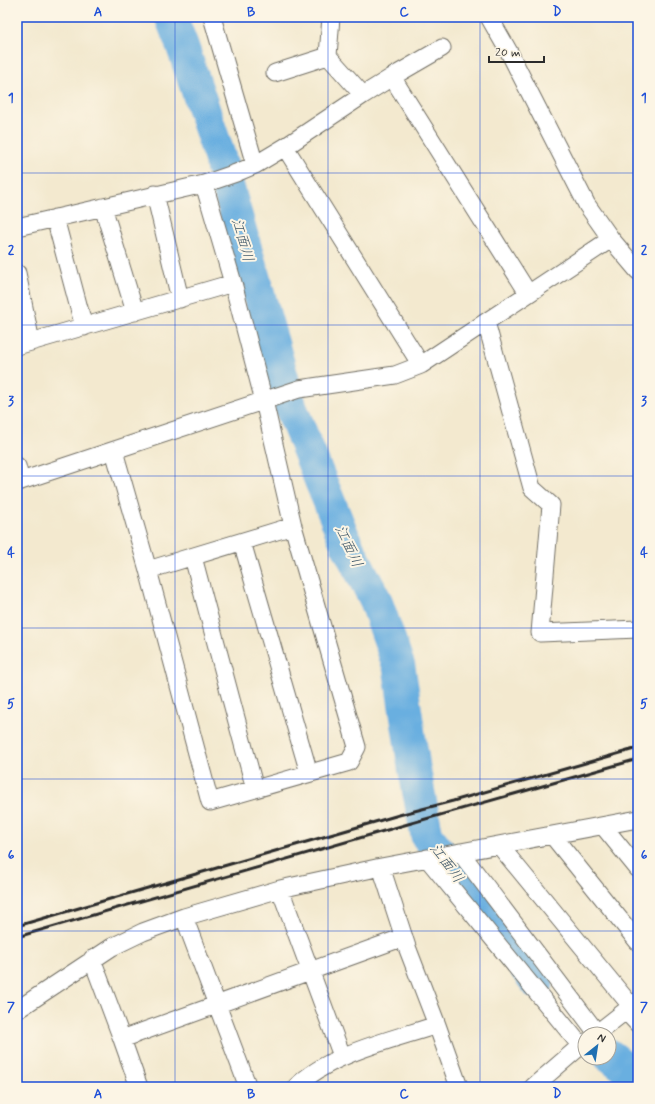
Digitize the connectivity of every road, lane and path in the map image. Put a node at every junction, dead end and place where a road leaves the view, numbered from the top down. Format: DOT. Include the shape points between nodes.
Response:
graph roads {
  1 [pos="212,17"];
  2 [pos="331,17"];
  3 [pos="488,17"];
  4 [pos="442,48"];
  5 [pos="328,56"];
  6 [pos="275,73"];
  7 [pos="392,78"];
  8 [pos="363,95"];
  9 [pos="285,147"];
  10 [pos="256,165"];
  11 [pos="210,182"];
  12 [pos="155,194"];
  13 [pos="102,207"];
  14 [pos="55,218"];
  15 [pos="17,227"];
  16 [pos="611,239"];
  17 [pos="638,271"];
  18 [pos="17,273"];
  19 [pos="233,283"];
  20 [pos="528,294"];
  21 [pos="180,299"];
  22 [pos="135,312"];
  23 [pos="486,322"];
  24 [pos="84,327"];
  25 [pos="24,344"];
  26 [pos="421,365"];
  27 [pos="271,399"];
  28 [pos="114,451"];
  29 [pos="17,466"];
  30 [pos="293,526"];
  31 [pos="242,542"];
  32 [pos="193,557"];
  33 [pos="148,570"];
  34 [pos="638,630"];
  35 [pos="309,773"];
  36 [pos="255,789"];
  37 [pos="638,819"];
  38 [pos="603,826"];
  39 [pos="552,835"];
  40 [pos="499,845"];
  41 [pos="460,852"];
  42 [pos="427,858"];
  43 [pos="381,867"];
  44 [pos="638,869"];
  45 [pos="280,889"];
  46 [pos="184,917"];
  47 [pos="404,937"];
  48 [pos="638,942"];
  49 [pos="92,960"];
  50 [pos="310,971"];
  51 [pos="217,1005"];
  52 [pos="632,1006"];
  53 [pos="17,1010"];
  54 [pos="638,1024"];
  55 [pos="437,1025"];
  56 [pos="578,1026"];
  57 [pos="581,1026"];
  58 [pos="607,1026"];
  59 [pos="122,1039"];
  60 [pos="577,1050"];
  61 [pos="342,1056"];
  62 [pos="139,1087"];
  63 [pos="248,1087"];
  64 [pos="296,1087"];
  65 [pos="458,1087"];
  66 [pos="533,1087"];
  1 -- 10 [label="street"];
  2 -- 5 [label="street"];
  3 -- 16 [label="street" via="587,205"];
  4 -- 7 [label="street"];
  5 -- 6 [label="street"];
  5 -- 8 [label="street"];
  7 -- 8 [label="street"];
  7 -- 20 [label="street"];
  8 -- 9 [label="street"];
  9 -- 10 [label="street"];
  9 -- 26 [label="street"];
  10 -- 11 [label="street"];
  11 -- 12 [label="street"];
  11 -- 19 [label="street"];
  12 -- 13 [label="street"];
  12 -- 21 [label="street"];
  13 -- 14 [label="street"];
  13 -- 22 [label="street"];
  14 -- 15 [label="street"];
  14 -- 24 [label="street"];
  16 -- 17 [label="street"];
  16 -- 20 [label="street"];
  18 -- 25 [label="street"];
  19 -- 21 [label="street"];
  19 -- 27 [label="street"];
  20 -- 23 [label="street"];
  21 -- 22 [label="street"];
  22 -- 24 [label="street"];
  23 -- 26 [label="street"];
  23 -- 34 [label="street" via="532,488 551,505 540,633"];
  24 -- 25 [label="street"];
  26 -- 27 [label="street" via="395,374 299,389"];
  27 -- 28 [label="street"];
  27 -- 30 [label="street"];
  28 -- 29 [label="street" via="21,481"];
  28 -- 33 [label="street"];
  30 -- 31 [label="street"];
  30 -- 35 [label="street" via="357,747 349,762"];
  31 -- 32 [label="street"];
  31 -- 35 [label="street"];
  32 -- 33 [label="street"];
  32 -- 36 [label="street"];
  33 -- 36 [label="street" via="210,802"];
  35 -- 36 [label="street"];
  37 -- 38 [label="street"];
  38 -- 39 [label="street"];
  38 -- 44 [label="street"];
  39 -- 40 [label="street"];
  39 -- 48 [label="street"];
  40 -- 41 [label="street"];
  40 -- 52 [label="street"];
  41 -- 42 [label="street"];
  41 -- 57 [label="street"];
  42 -- 43 [label="street"];
  42 -- 56 [label="street"];
  43 -- 45 [label="street"];
  43 -- 47 [label="street"];
  45 -- 46 [label="street"];
  45 -- 50 [label="street"];
  46 -- 49 [label="street" via="143,932"];
  46 -- 51 [label="street"];
  47 -- 50 [label="street"];
  47 -- 55 [label="street"];
  49 -- 53 [label="street"];
  49 -- 59 [label="street"];
  50 -- 51 [label="street"];
  50 -- 61 [label="street"];
  51 -- 59 [label="street"];
  51 -- 63 [label="street"];
  52 -- 54 [label="street"];
  52 -- 58 [label="street"];
  55 -- 61 [label="street"];
  55 -- 65 [label="street"];
  59 -- 62 [label="street"];
  60 -- 66 [label="street"];
  61 -- 64 [label="street"];
}
